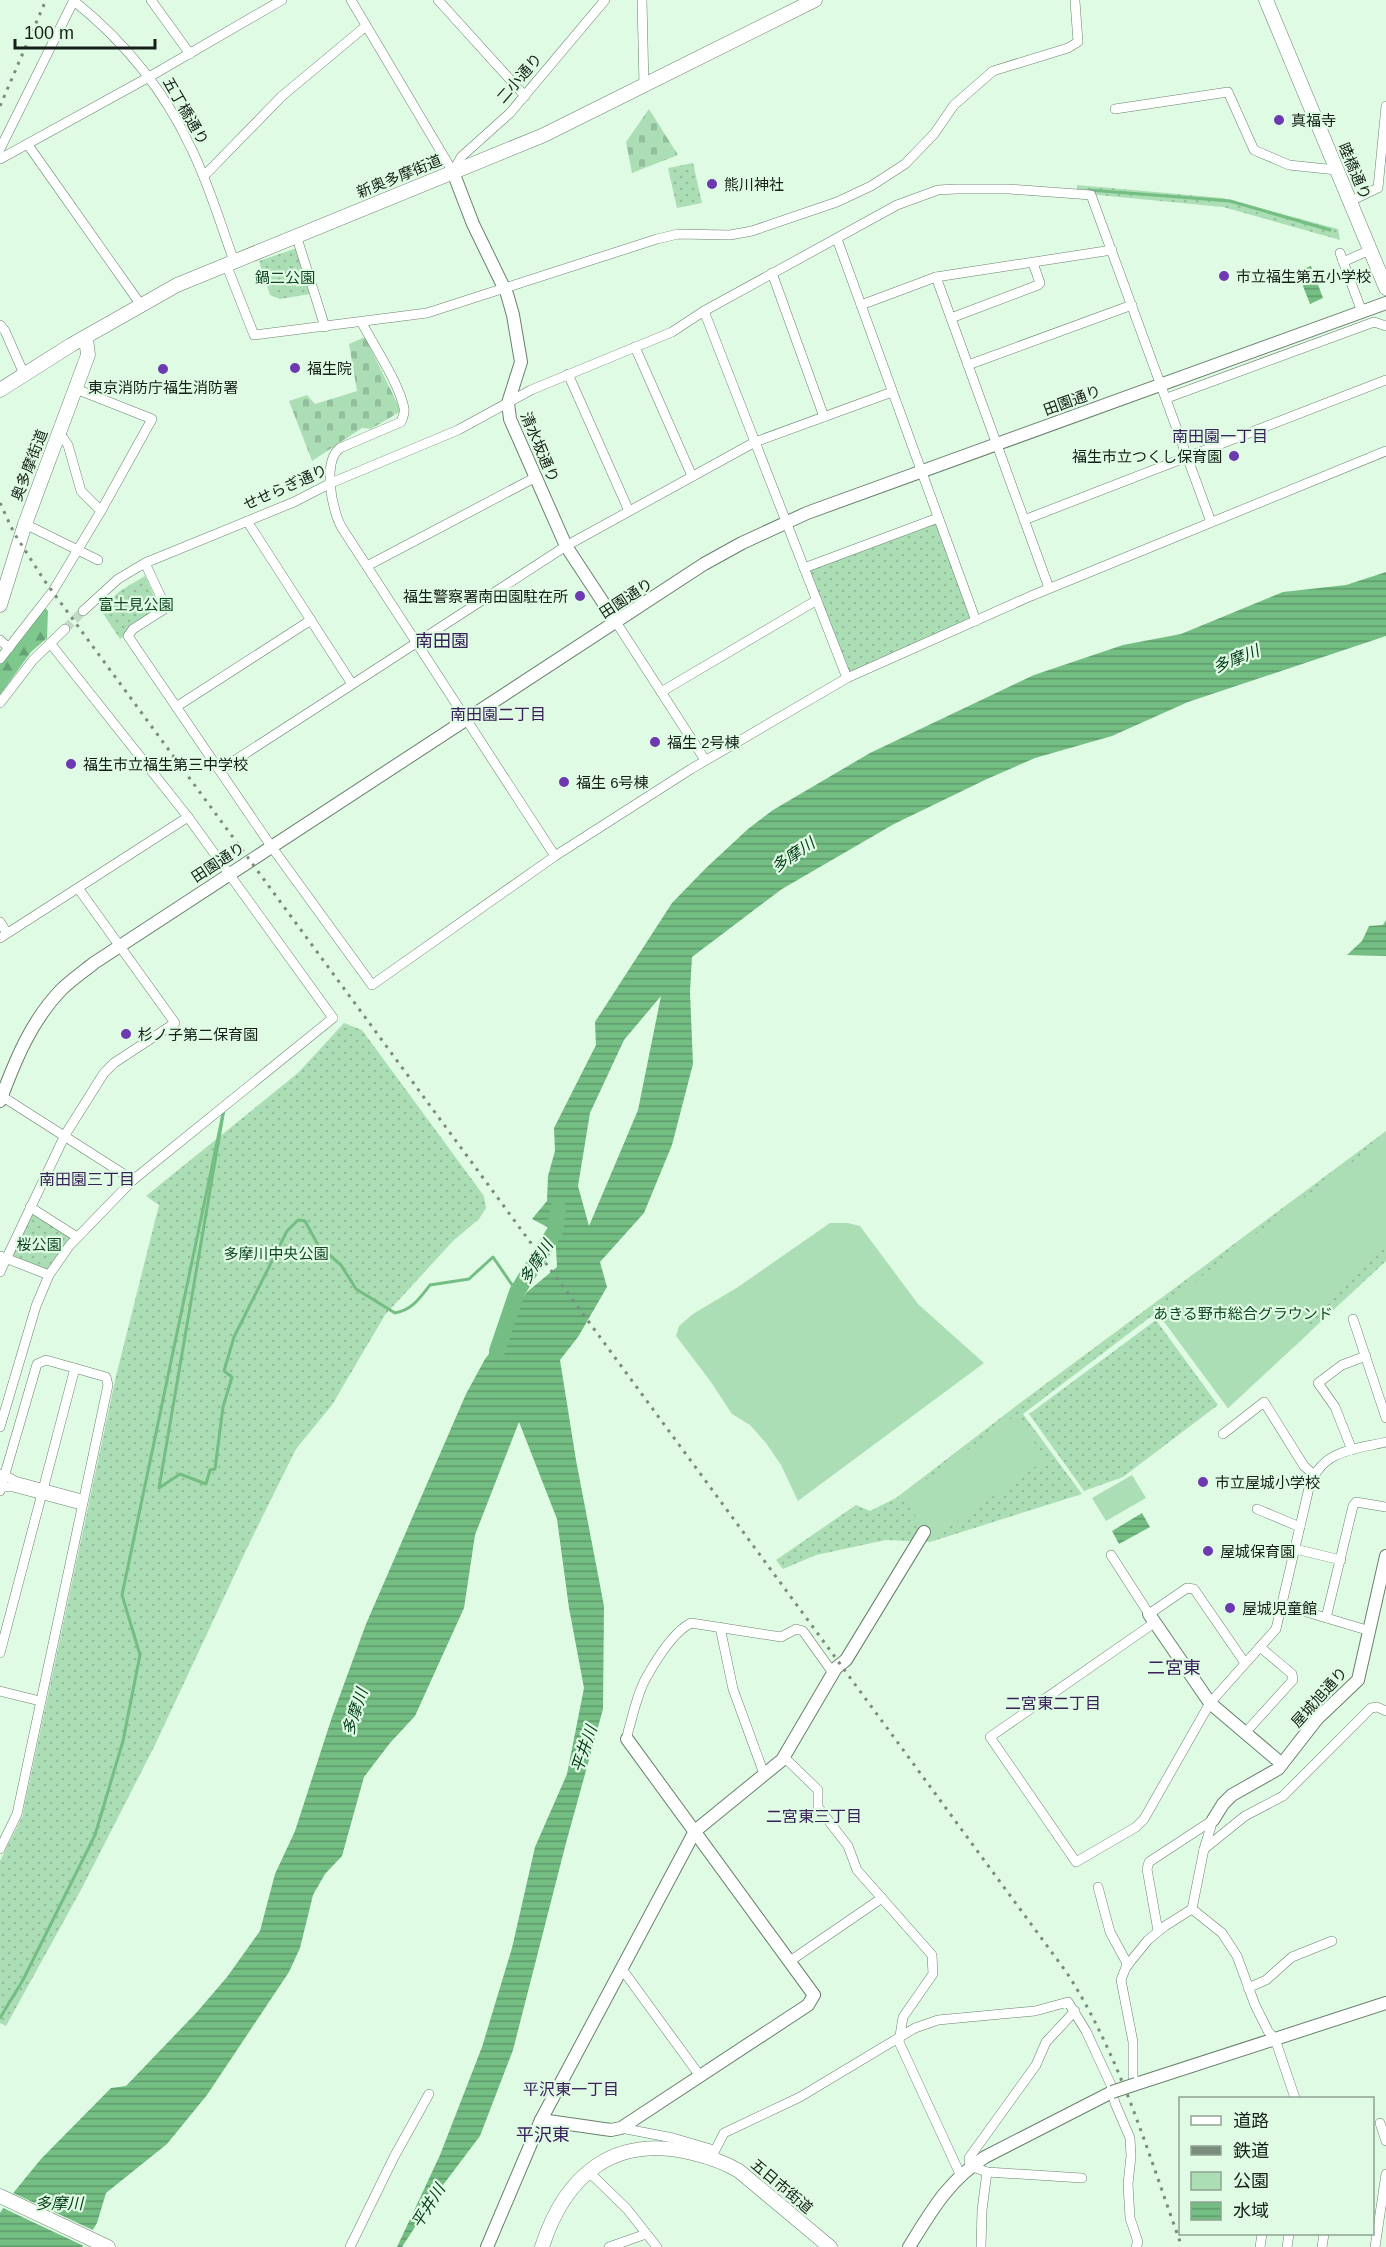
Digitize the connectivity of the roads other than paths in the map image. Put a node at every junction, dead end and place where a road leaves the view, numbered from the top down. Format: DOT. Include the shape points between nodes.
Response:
graph roads {
  1 [pos="151,0"];
  2 [pos="282,0"];
  3 [pos="351,0"];
  4 [pos="438,0"];
  5 [pos="605,0"];
  6 [pos="642,0"];
  7 [pos="815,0"];
  8 [pos="1069,0"];
  9 [pos="1076,0"];
  10 [pos="1266,0"];
  11 [pos="1274,0"];
  12 [pos="74,1"];
  13 [pos="366,26"];
  14 [pos="189,54"];
  15 [pos="149,77"];
  16 [pos="644,86"];
  17 [pos="525,96"];
  18 [pos="1386,106"];
  19 [pos="1115,109"];
  20 [pos="28,145"];
  21 [pos="0,149"];
  22 [pos="0,159"];
  23 [pos="1336,170"];
  24 [pos="453,172"];
  25 [pos="204,176"];
  26 [pos="1382,187"];
  27 [pos="1357,198"];
  28 [pos="296,235"];
  29 [pos="837,239"];
  30 [pos="1112,250"];
  31 [pos="1370,250"];
  32 [pos="230,262"];
  33 [pos="1033,263"];
  34 [pos="1386,267"];
  35 [pos="772,273"];
  36 [pos="936,277"];
  37 [pos="504,287"];
  38 [pos="1386,288"];
  39 [pos="1386,303"];
  40 [pos="141,304"];
  41 [pos="861,304"];
  42 [pos="1132,305"];
  43 [pos="704,311"];
  44 [pos="1362,312"];
  45 [pos="951,318"];
  46 [pos="362,323"];
  47 [pos="109,324"];
  48 [pos="0,325"];
  49 [pos="1386,326"];
  50 [pos="326,327"];
  51 [pos="86,338"];
  52 [pos="635,347"];
  53 [pos="88,355"];
  54 [pos="968,365"];
  55 [pos="24,374"];
  56 [pos="568,374"];
  57 [pos="1386,380"];
  58 [pos="1161,384"];
  59 [pos="76,389"];
  60 [pos="0,390"];
  61 [pos="892,392"];
  62 [pos="1167,398"];
  63 [pos="508,403"];
  64 [pos="824,417"];
  65 [pos="60,432"];
  66 [pos="755,442"];
  67 [pos="996,444"];
  68 [pos="1386,451"];
  69 [pos="1187,456"];
  70 [pos="921,471"];
  71 [pos="692,476"];
  72 [pos="536,477"];
  73 [pos="331,483"];
  74 [pos="101,511"];
  75 [pos="629,511"];
  76 [pos="939,518"];
  77 [pos="1024,520"];
  78 [pos="247,521"];
  79 [pos="785,522"];
  80 [pos="1211,522"];
  81 [pos="24,524"];
  82 [pos="566,546"];
  83 [pos="78,551"];
  84 [pos="98,560"];
  85 [pos="145,563"];
  86 [pos="367,566"];
  87 [pos="804,568"];
  88 [pos="1049,588"];
  89 [pos="817,600"];
  90 [pos="0,605"];
  91 [pos="83,611"];
  92 [pos="311,620"];
  93 [pos="976,621"];
  94 [pos="616,622"];
  95 [pos="65,629"];
  96 [pos="0,640"];
  97 [pos="50,643"];
  98 [pos="416,643"];
  99 [pos="9,648"];
  100 [pos="0,659"];
  101 [pos="847,678"];
  102 [pos="352,684"];
  103 [pos="661,692"];
  104 [pos="0,703"];
  105 [pos="176,706"];
  106 [pos="466,719"];
  107 [pos="705,760"];
  108 [pos="220,770"];
  109 [pos="188,817"];
  110 [pos="271,846"];
  111 [pos="555,856"];
  112 [pos="229,873"];
  113 [pos="78,888"];
  114 [pos="0,922"];
  115 [pos="3,935"];
  116 [pos="119,946"];
  117 [pos="1,1097"];
  118 [pos="65,1135"];
  119 [pos="133,1180"];
  120 [pos="30,1207"];
  121 [pos="77,1237"];
  122 [pos="2,1257"];
  123 [pos="0,1272"];
  124 [pos="49,1275"];
  125 [pos="1353,1319"];
  126 [pos="1366,1356"];
  127 [pos="75,1368"];
  128 [pos="1386,1419"];
  129 [pos="0,1427"];
  130 [pos="1223,1434"];
  131 [pos="1386,1442"];
  132 [pos="1352,1450"];
  133 [pos="3,1475"];
  134 [pos="1314,1475"];
  135 [pos="1,1488"];
  136 [pos="42,1491"];
  137 [pos="82,1502"];
  138 [pos="1386,1508"];
  139 [pos="1257,1509"];
  140 [pos="1300,1527"];
  141 [pos="924,1532"];
  142 [pos="1295,1549"];
  143 [pos="1111,1555"];
  144 [pos="1386,1556"];
  145 [pos="1341,1560"];
  146 [pos="1283,1605"];
  147 [pos="1326,1618"];
  148 [pos="1152,1619"];
  149 [pos="720,1627"];
  150 [pos="1370,1631"];
  151 [pos="1260,1647"];
  152 [pos="0,1653"];
  153 [pos="1245,1663"];
  154 [pos="833,1673"];
  155 [pos="0,1691"];
  156 [pos="40,1701"];
  157 [pos="1210,1703"];
  158 [pos="1386,1710"];
  159 [pos="1245,1733"];
  160 [pos="627,1739"];
  161 [pos="784,1757"];
  162 [pos="1282,1764"];
  163 [pos="764,1774"];
  164 [pos="1213,1820"];
  165 [pos="695,1831"];
  166 [pos="0,1849"];
  167 [pos="1204,1849"];
  168 [pos="1098,1887"];
  169 [pos="882,1898"];
  170 [pos="1192,1909"];
  171 [pos="1158,1931"];
  172 [pos="1332,1941"];
  173 [pos="790,1961"];
  174 [pos="1128,1965"];
  175 [pos="621,1969"];
  176 [pos="1248,1988"];
  177 [pos="1386,2003"];
  178 [pos="1075,2011"];
  179 [pos="1275,2038"];
  180 [pos="899,2039"];
  181 [pos="700,2076"];
  182 [pos="1136,2084"];
  183 [pos="1112,2092"];
  184 [pos="429,2094"];
  185 [pos="1295,2097"];
  186 [pos="541,2120"];
  187 [pos="1379,2124"];
  188 [pos="621,2128"];
  189 [pos="1386,2141"];
  190 [pos="712,2154"];
  191 [pos="965,2170"];
  192 [pos="589,2172"];
  193 [pos="987,2172"];
  194 [pos="1386,2174"];
  195 [pos="1082,2178"];
  196 [pos="0,2196"];
  197 [pos="646,2234"];
  198 [pos="108,2247"];
  199 [pos="350,2247"];
  200 [pos="486,2247"];
  201 [pos="542,2247"];
  202 [pos="609,2247"];
  203 [pos="657,2247"];
  204 [pos="830,2247"];
  205 [pos="909,2247"];
  206 [pos="981,2247"];
  207 [pos="1136,2247"];
  208 [pos="1375,2247"];
  1 -- 14 [label="street"];
  2 -- 14 [label="street"];
  3 -- 13 [label="street, 清水坂通り"];
  4 -- 17 [label="street"];
  5 -- 17 [label="street, 二小通り"];
  6 -- 16 [label="street"];
  7 -- 16 [label="main road, 新奥多摩街道"];
  8 -- 9 [label="street"];
  9 -- 37 [label="street" via="1078,42 993,71 954,105 905,164 872,186 752,231 657,238"];
  10 -- 23 [label="main road, 睦橋通り"];
  11 -- 27 [label="main road, 睦橋通り"];
  12 -- 15 [label="street, 五丁橋通り" via="112,33"];
  12 -- 21 [label="street"];
  13 -- 24 [label="street, 清水坂通り"];
  13 -- 25 [label="street" via="282,96"];
  14 -- 15 [label="street"];
  15 -- 20 [label="street"];
  15 -- 25 [label="street, 五丁橋通り"];
  16 -- 24 [label="main road, 新奥多摩街道" via="544,135"];
  17 -- 24 [label="street, 二小通り" via="461,157"];
  18 -- 26 [label="street"];
  19 -- 23 [label="street" via="1228,92 1254,150 1289,165"];
  20 -- 22 [label="street"];
  20 -- 40 [label="street"];
  23 -- 31 [label="main road, 睦橋通り"];
  24 -- 28 [label="main road, 新奥多摩街道"];
  24 -- 37 [label="street, 清水坂通り"];
  25 -- 32 [label="street, 五丁橋通り"];
  26 -- 27 [label="street"];
  27 -- 34 [label="main road, 睦橋通り"];
  28 -- 32 [label="main road, 新奥多摩街道"];
  28 -- 50 [label="street"];
  29 -- 30 [label="street, せせらぎ通り" via="897,205 938,190 1009,189 1091,195"];
  29 -- 35 [label="street, せせらぎ通り"];
  29 -- 41 [label="street"];
  30 -- 33 [label="street"];
  30 -- 42 [label="street"];
  31 -- 38 [label="main road, 睦橋通り"];
  31 -- 44 [label="street" via="1342,257"];
  32 -- 40 [label="main road, 新奥多摩街道"];
  32 -- 50 [label="street, 五丁橋通り" via="254,335"];
  33 -- 36 [label="street"];
  33 -- 45 [label="street" via="1038,285"];
  35 -- 43 [label="street, せせらぎ通り"];
  35 -- 64 [label="street"];
  36 -- 41 [label="street"];
  36 -- 45 [label="street"];
  37 -- 46 [label="street" via="427,313"];
  37 -- 63 [label="street, 清水坂通り" via="521,356 521,368"];
  39 -- 44 [label="street, 田園通り"];
  40 -- 47 [label="main road, 新奥多摩街道"];
  41 -- 61 [label="street"];
  42 -- 54 [label="street"];
  42 -- 58 [label="street"];
  43 -- 52 [label="street, せせらぎ通り" via="672,332"];
  43 -- 66 [label="street"];
  44 -- 58 [label="street, 田園通り"];
  45 -- 54 [label="street"];
  46 -- 50 [label="street"];
  46 -- 73 [label="street" via="393,381 404,417 396,425 334,453"];
  47 -- 51 [label="main road, 新奥多摩街道"];
  47 -- 53 [label="main road"];
  48 -- 55 [label="street"];
  49 -- 62 [label="street" via="1374,322"];
  51 -- 53 [label="main road, 奥多摩街道"];
  51 -- 55 [label="main road, 新奥多摩街道"];
  52 -- 56 [label="street, せせらぎ通り"];
  52 -- 71 [label="street"];
  53 -- 59 [label="main road, 奥多摩街道"];
  54 -- 67 [label="street"];
  55 -- 60 [label="main road, 新奥多摩街道"];
  56 -- 63 [label="street, せせらぎ通り"];
  56 -- 75 [label="street"];
  57 -- 69 [label="street"];
  58 -- 62 [label="street"];
  58 -- 67 [label="street, 田園通り"];
  59 -- 65 [label="main road, 奥多摩街道"];
  59 -- 74 [label="street" via="152,418"];
  61 -- 64 [label="street"];
  61 -- 70 [label="street"];
  62 -- 69 [label="street"];
  63 -- 72 [label="street, 清水坂通り" via="510,419"];
  63 -- 73 [label="street, せせらぎ通り" via="458,430"];
  64 -- 66 [label="street"];
  65 -- 74 [label="street" via="68,444 81,491"];
  65 -- 81 [label="main road, 奥多摩街道"];
  66 -- 71 [label="street"];
  66 -- 79 [label="street"];
  67 -- 70 [label="street, 田園通り"];
  67 -- 77 [label="street"];
  68 -- 80 [label="street"];
  69 -- 77 [label="street"];
  69 -- 80 [label="street"];
  70 -- 76 [label="street"];
  70 -- 79 [label="street, 田園通り"];
  71 -- 75 [label="street"];
  72 -- 82 [label="street, 清水坂通り"];
  72 -- 86 [label="street"];
  73 -- 78 [label="street, せせらぎ通り"];
  73 -- 86 [label="street" via="332,505 338,521"];
  74 -- 83 [label="street"];
  75 -- 82 [label="street"];
  76 -- 87 [label="street"];
  76 -- 93 [label="street"];
  77 -- 88 [label="street"];
  78 -- 85 [label="street, せせらぎ通り"];
  78 -- 92 [label="street"];
  79 -- 87 [label="street"];
  79 -- 94 [label="street, 田園通り" via="704,564"];
  80 -- 88 [label="street"];
  81 -- 83 [label="street"];
  81 -- 90 [label="main road, 奥多摩街道"];
  82 -- 94 [label="street, 清水坂通り"];
  82 -- 98 [label="street"];
  83 -- 84 [label="street"];
  83 -- 99 [label="street"];
  85 -- 91 [label="street, せせらぎ通り" via="118,579"];
  85 -- 105 [label="street" via="165,608 128,636"];
  86 -- 98 [label="street"];
  87 -- 89 [label="street"];
  88 -- 93 [label="street"];
  89 -- 101 [label="street"];
  89 -- 103 [label="street"];
  92 -- 102 [label="street"];
  92 -- 105 [label="street"];
  93 -- 101 [label="street"];
  94 -- 103 [label="street, 清水坂通り"];
  94 -- 106 [label="street, 田園通り"];
  95 -- 97 [label="street"];
  96 -- 99 [label="street"];
  97 -- 104 [label="street"];
  97 -- 109 [label="street"];
  98 -- 102 [label="street"];
  98 -- 106 [label="street"];
  99 -- 100 [label="street"];
  101 -- 107 [label="street"];
  102 -- 108 [label="street"];
  103 -- 107 [label="street, 清水坂通り"];
  105 -- 108 [label="street"];
  106 -- 110 [label="street, 田園通り"];
  106 -- 111 [label="street"];
  107 -- 111 [label="street"];
  108 -- 110 [label="street"];
  109 -- 112 [label="street"];
  109 -- 113 [label="street"];
  110 -- 111 [label="street" via="372,985"];
  110 -- 112 [label="street, 田園通り"];
  112 -- 116 [label="street, 田園通り"];
  112 -- 119 [label="street" via="333,1018"];
  113 -- 115 [label="street"];
  113 -- 116 [label="street"];
  114 -- 115 [label="street"];
  116 -- 117 [label="street, 田園通り" via="49,1003 22,1048"];
  116 -- 118 [label="street" via="175,1023 104,1072"];
  117 -- 118 [label="street"];
  118 -- 119 [label="street"];
  118 -- 120 [label="street"];
  119 -- 121 [label="street"];
  120 -- 121 [label="street"];
  120 -- 122 [label="street"];
  121 -- 124 [label="street"];
  122 -- 123 [label="street"];
  122 -- 124 [label="street"];
  124 -- 129 [label="street" via="32,1317"];
  125 -- 126 [label="street"];
  126 -- 128 [label="street"];
  126 -- 132 [label="street" via="1342,1365 1318,1383 1335,1407"];
  127 -- 133 [label="street" via="46,1360 38,1364"];
  127 -- 136 [label="street"];
  127 -- 137 [label="street" via="104,1375 108,1381"];
  130 -- 134 [label="street" via="1264,1402 1304,1466"];
  131 -- 132 [label="street"];
  132 -- 134 [label="street" via="1327,1459"];
  133 -- 135 [label="street"];
  133 -- 136 [label="street"];
  134 -- 140 [label="street"];
  135 -- 136 [label="street"];
  136 -- 137 [label="street"];
  136 -- 152 [label="street"];
  137 -- 156 [label="street"];
  138 -- 145 [label="street" via="1356,1502"];
  139 -- 140 [label="street"];
  140 -- 142 [label="street"];
  141 -- 154 [label="street" via="846,1660"];
  142 -- 145 [label="street"];
  142 -- 146 [label="street"];
  143 -- 148 [label="street"];
  144 -- 150 [label="street, 屋城旭通り"];
  145 -- 147 [label="street"];
  146 -- 147 [label="street"];
  146 -- 151 [label="street" via="1276,1629"];
  147 -- 150 [label="street"];
  148 -- 153 [label="street" via="1187,1588 1194,1589"];
  148 -- 157 [label="street"];
  148 -- 157 [label="street" via="990,1737 1076,1862 1144,1819"];
  149 -- 154 [label="street" via="781,1637 796,1629 803,1631"];
  149 -- 160 [label="street" via="691,1623 669,1644 645,1678"];
  149 -- 163 [label="street" via="733,1689"];
  150 -- 162 [label="street, 屋城旭通り" via="1358,1680 1317,1719"];
  151 -- 153 [label="street"];
  151 -- 159 [label="street" via="1292,1674 1293,1680"];
  153 -- 157 [label="street"];
  154 -- 161 [label="street"];
  155 -- 156 [label="street"];
  156 -- 166 [label="street" via="17,1814"];
  157 -- 159 [label="street"];
  158 -- 167 [label="street" via="1371,1708 1283,1796 1245,1816"];
  159 -- 162 [label="street"];
  160 -- 165 [label="street"];
  161 -- 163 [label="street"];
  161 -- 169 [label="street" via="818,1790 818,1807 848,1846 857,1870"];
  162 -- 164 [label="street, 屋城旭通り" via="1232,1795"];
  163 -- 165 [label="street"];
  164 -- 167 [label="street"];
  164 -- 171 [label="street" via="1149,1862"];
  165 -- 173 [label="street"];
  165 -- 175 [label="street"];
  167 -- 170 [label="street"];
  168 -- 174 [label="street" via="1110,1932"];
  169 -- 173 [label="street"];
  169 -- 180 [label="street" via="933,1958 933,1974 903,2017"];
  170 -- 171 [label="street"];
  170 -- 176 [label="street" via="1230,1943"];
  171 -- 174 [label="street"];
  172 -- 176 [label="street" via="1292,1957 1266,1980"];
  173 -- 181 [label="street" via="812,1990 812,2000"];
  174 -- 182 [label="street" via="1121,1985 1133,2042"];
  175 -- 181 [label="street"];
  175 -- 186 [label="street"];
  176 -- 179 [label="street"];
  177 -- 179 [label="street"];
  178 -- 180 [label="street" via="1068,2002 1035,2011 938,2020"];
  178 -- 183 [label="street"];
  178 -- 191 [label="street" via="1046,2042 1036,2065 969,2158"];
  179 -- 182 [label="street"];
  179 -- 185 [label="street"];
  180 -- 190 [label="street" via="800,2097 724,2133"];
  180 -- 191 [label="street"];
  181 -- 188 [label="street"];
  182 -- 183 [label="street, bridge"];
  183 -- 191 [label="street"];
  183 -- 207 [label="street" via="1130,2138 1128,2184"];
  184 -- 199 [label="street"];
  186 -- 188 [label="street"];
  186 -- 200 [label="street"];
  187 -- 189 [label="street"];
  188 -- 190 [label="street" via="673,2138"];
  190 -- 192 [label="main road, 五日市街道" via="644,2148 612,2157"];
  190 -- 204 [label="main road, 五日市街道" via="739,2171"];
  191 -- 193 [label="street"];
  191 -- 205 [label="street" via="935,2204"];
  192 -- 197 [label="street"];
  192 -- 201 [label="main road, 五日市街道" via="562,2201"];
  193 -- 195 [label="street"];
  193 -- 206 [label="street"];
  194 -- 208 [label="street"];
  196 -- 198 [label="main road"];
  197 -- 202 [label="street"];
  197 -- 203 [label="street"];
}
